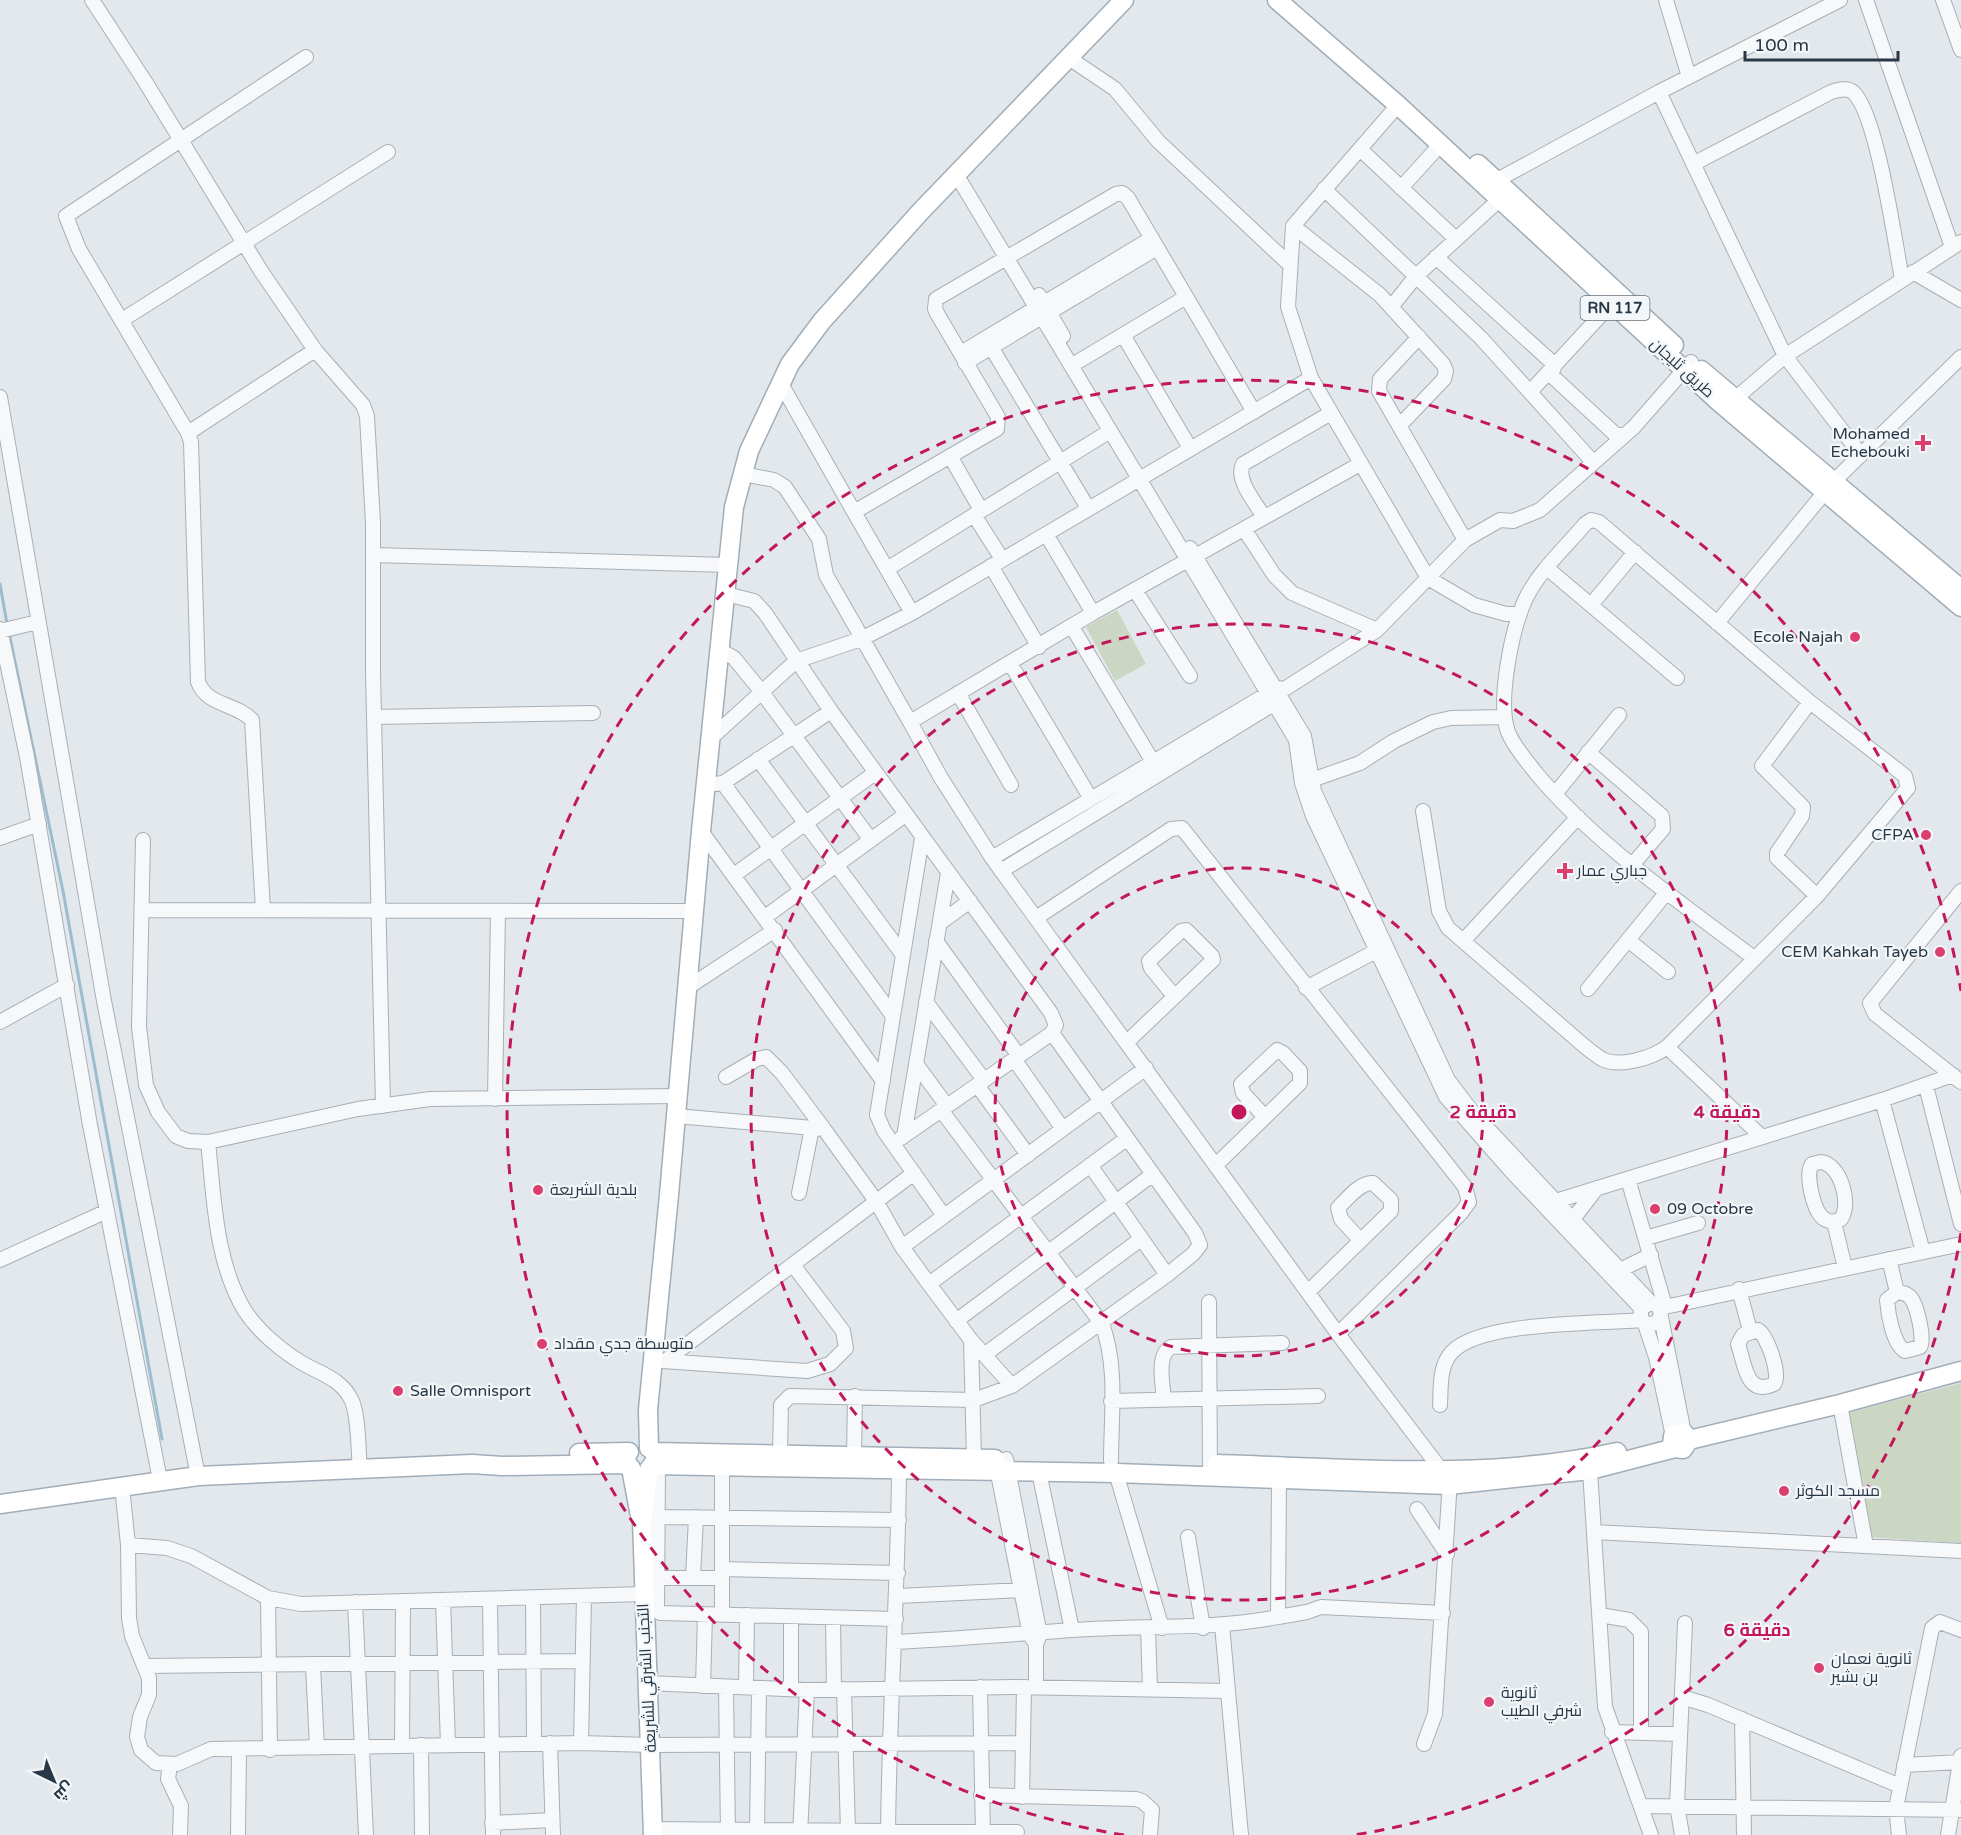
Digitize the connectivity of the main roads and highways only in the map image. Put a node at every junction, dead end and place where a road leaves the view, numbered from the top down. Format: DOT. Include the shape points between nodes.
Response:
graph roads {
  1 [pos="1124,0"];
  2 [pos="1277,0"];
  3 [pos="1296,0"];
  4 [pos="1491,184"];
  5 [pos="1688,367"];
  6 [pos="1830,486"];
  7 [pos="1959,597"];
  8 [pos="1961,1371"];
  9 [pos="1679,1439"];
  10 [pos="642,1459"];
  11 [pos="1001,1465"];
  12 [pos="1113,1467"];
  13 [pos="1210,1470"];
  14 [pos="1446,1478"];
  15 [pos="0,1504"];
  16 [pos="653,1832"];
  1 -- 10 [label="main road, التجنب الشرقي للشريعة" via="959,171 822,321 790,364 749,451 735,507 711,738 714,784 701,831 677,1096 660,1360"];
  2 -- 4 [label="main road, طريق ثليجان / RN 117" via="1440,145"];
  3 -- 4 [label="main road, طريق ثليجان / RN 117"];
  4 -- 5 [label="main road, طريق ثليجان / RN 117"];
  4 -- 5 [label="main road, طريق ثليجان / RN 117" via="1499,200 1611,304"];
  5 -- 6 [label="main road, طريق ثليجان / RN 117"];
  5 -- 6 [label="main road, طريق ثليجان / RN 117" via="1736,398"];
  6 -- 7 [label="main road, طريق ثليجان / RN 117"];
  8 -- 9 [label="main road" via="1840,1404"];
  9 -- 14 [label="main road" via="1600,1456"];
  9 -- 14 [label="main road" via="1590,1470"];
  10 -- 11 [label="main road" via="722,1467 899,1470"];
  10 -- 11 [label="main road" via="780,1454 974,1458"];
  10 -- 15 [label="main road" via="502,1457 472,1464 198,1476"];
  10 -- 16 [label="main road, التجنب الشرقي للشريعة" via="649,1519 643,1594"];
  11 -- 12 [label="main road"];
  11 -- 12 [label="main road" via="1039,1472"];
  12 -- 13 [label="main road"];
  13 -- 14 [label="main road"];
  13 -- 14 [label="main road" via="1279,1479"];
}
